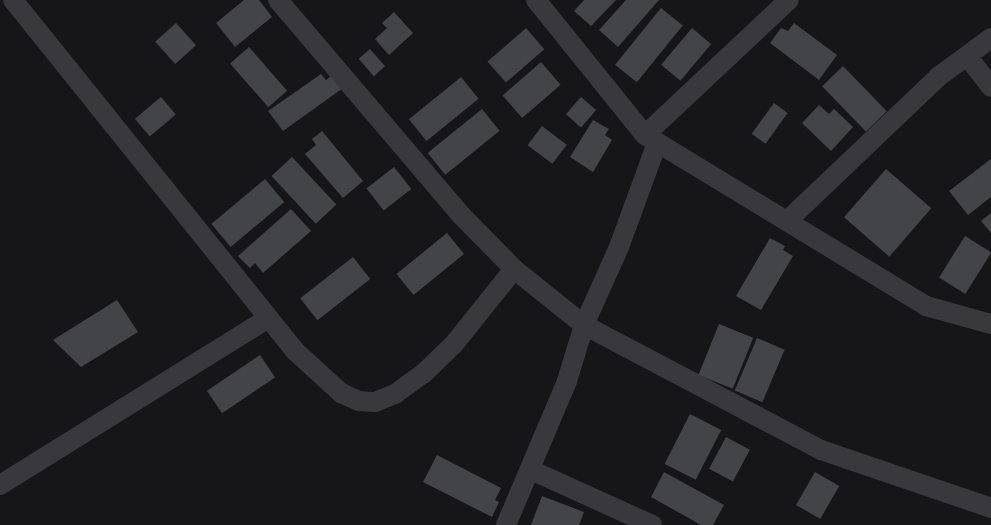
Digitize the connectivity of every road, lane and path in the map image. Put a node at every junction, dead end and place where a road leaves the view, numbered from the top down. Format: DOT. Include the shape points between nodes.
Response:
graph roads {
  1 [pos="13,0"];
  2 [pos="536,0"];
  3 [pos="789,0"];
  4 [pos="288,3"];
  5 [pos="991,38"];
  6 [pos="967,56"];
  7 [pos="991,87"];
  8 [pos="651,139"];
  9 [pos="786,222"];
  10 [pos="514,270"];
  11 [pos="268,318"];
  12 [pos="991,324"];
  13 [pos="584,325"];
  14 [pos="531,470"];
  15 [pos="0,485"];
  16 [pos="991,508"];
  17 [pos="506,525"];
  18 [pos="652,525"];
  1 -- 11 [label="street"];
  2 -- 8 [label="street"];
  3 -- 8 [label="street"];
  4 -- 10 [label="street" via="461,216"];
  5 -- 6 [label="street"];
  6 -- 7 [label="street"];
  6 -- 9 [label="street" via="938,77"];
  8 -- 9 [label="street"];
  8 -- 13 [label="street" via="619,247"];
  9 -- 12 [label="street" via="926,306"];
  10 -- 11 [label="street" via="454,344 424,374 395,394 375,402 359,401 341,393 294,350"];
  10 -- 13 [label="street"];
  11 -- 15 [label="street"];
  13 -- 14 [label="street"];
  13 -- 16 [label="street" via="821,450"];
  14 -- 17 [label="street"];
  14 -- 18 [label="street"];
}
